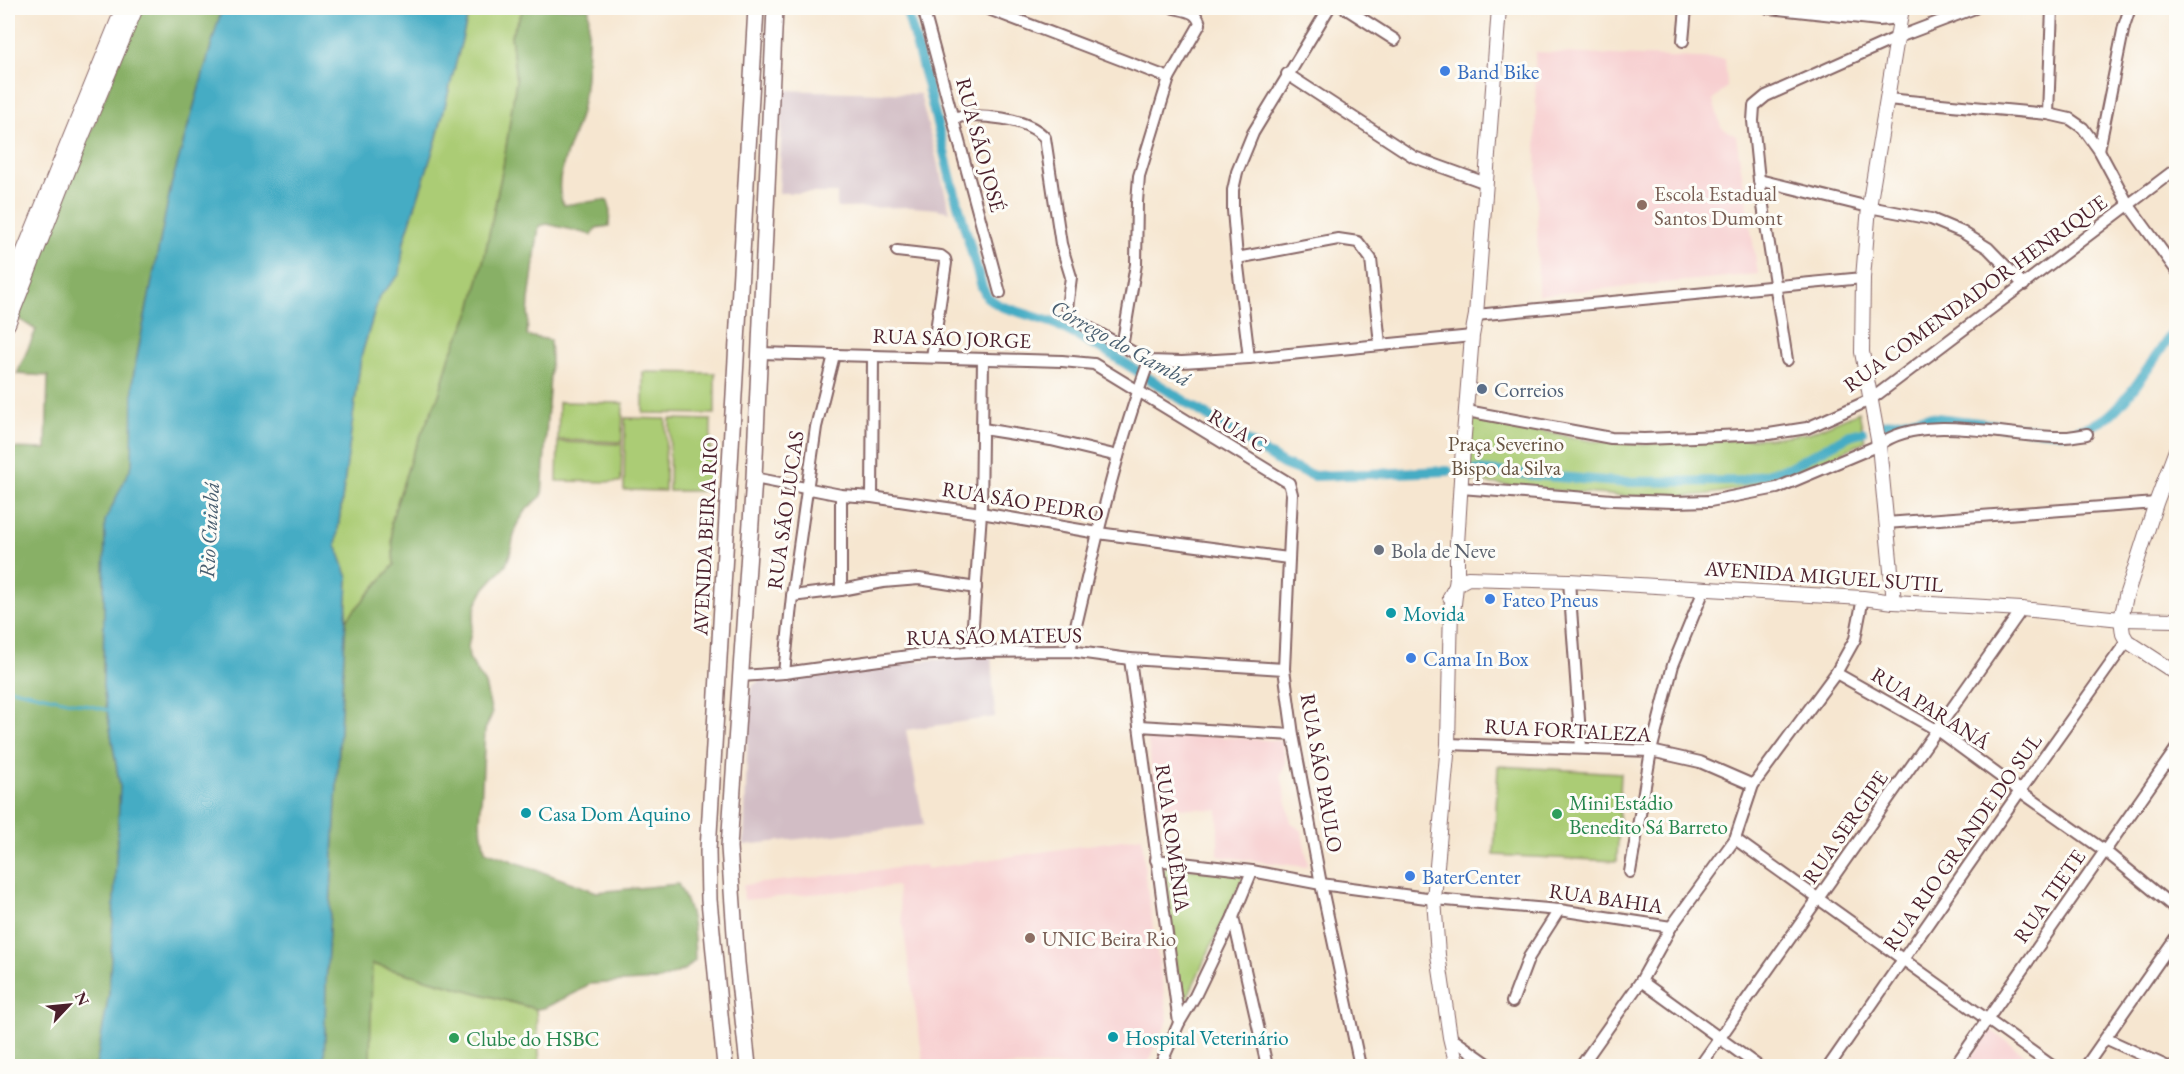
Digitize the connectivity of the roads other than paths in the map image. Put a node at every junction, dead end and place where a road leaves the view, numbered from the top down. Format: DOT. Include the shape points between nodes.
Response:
graph roads {
  1 [pos="123,8"];
  2 [pos="136,8"];
  3 [pos="756,8"];
  4 [pos="775,8"];
  5 [pos="923,8"];
  6 [pos="986,8"];
  7 [pos="1174,8"];
  8 [pos="1329,8"];
  9 [pos="1345,8"];
  10 [pos="1499,8"];
  11 [pos="1686,8"];
  12 [pos="1768,8"];
  13 [pos="1975,8"];
  14 [pos="2052,8"];
  15 [pos="2130,8"];
  16 [pos="1901,13"];
  17 [pos="1896,38"];
  18 [pos="1395,40"];
  19 [pos="1683,41"];
  20 [pos="1287,74"];
  21 [pos="1169,78"];
  22 [pos="1887,99"];
  23 [pos="2049,114"];
  24 [pos="954,117"];
  25 [pos="2099,150"];
  26 [pos="2176,169"];
  27 [pos="1759,180"];
  28 [pos="1486,183"];
  29 [pos="2128,204"];
  30 [pos="1869,207"];
  31 [pos="897,251"];
  32 [pos="1237,258"];
  33 [pos="2176,270"];
  34 [pos="1863,278"];
  35 [pos="1776,285"];
  36 [pos="2024,285"];
  37 [pos="8,290"];
  38 [pos="1000,293"];
  39 [pos="1476,315"];
  40 [pos="8,324"];
  41 [pos="1472,336"];
  42 [pos="1380,344"];
  43 [pos="1122,347"];
  44 [pos="759,353"];
  45 [pos="834,355"];
  46 [pos="873,356"];
  47 [pos="932,357"];
  48 [pos="1250,358"];
  49 [pos="983,359"];
  50 [pos="1787,360"];
  51 [pos="1148,362"];
  52 [pos="1138,387"];
  53 [pos="1870,400"];
  54 [pos="1467,411"];
  55 [pos="983,429"];
  56 [pos="2087,434"];
  57 [pos="1879,445"];
  58 [pos="2176,450"];
  59 [pos="1118,456"];
  60 [pos="729,459"];
  61 [pos="754,473"];
  62 [pos="1289,483"];
  63 [pos="1461,488"];
  64 [pos="808,490"];
  65 [pos="841,495"];
  66 [pos="872,497"];
  67 [pos="2156,503"];
  68 [pos="981,513"];
  69 [pos="1886,523"];
  70 [pos="1098,533"];
  71 [pos="1456,556"];
  72 [pos="1288,558"];
  73 [pos="1569,580"];
  74 [pos="1463,581"];
  75 [pos="976,588"];
  76 [pos="841,590"];
  77 [pos="1704,590"];
  78 [pos="792,596"];
  79 [pos="1450,597"];
  80 [pos="1863,598"];
  81 [pos="1894,602"];
  82 [pos="2022,609"];
  83 [pos="723,611"];
  84 [pos="1452,613"];
  85 [pos="2096,616"];
  86 [pos="2121,619"];
  87 [pos="2176,620"];
  88 [pos="2125,638"];
  89 [pos="1070,651"];
  90 [pos="971,652"];
  91 [pos="1130,659"];
  92 [pos="1284,669"];
  93 [pos="784,673"];
  94 [pos="1836,673"];
  95 [pos="2176,673"];
  96 [pos="741,676"];
  97 [pos="1139,726"];
  98 [pos="1937,730"];
  99 [pos="1293,735"];
  100 [pos="1448,744"];
  101 [pos="1581,748"];
  102 [pos="2176,749"];
  103 [pos="1651,751"];
  104 [pos="1753,784"];
  105 [pos="2020,791"];
  106 [pos="1735,839"];
  107 [pos="2105,851"];
  108 [pos="1156,860"];
  109 [pos="1252,871"];
  110 [pos="1630,872"];
  111 [pos="1321,884"];
  112 [pos="1434,899"];
  113 [pos="1818,899"];
  114 [pos="2176,909"];
  115 [pos="1559,910"];
  116 [pos="1233,917"];
  117 [pos="1671,927"];
  118 [pos="2176,937"];
  119 [pos="1904,960"];
  120 [pos="1641,981"];
  121 [pos="1512,1002"];
  122 [pos="1987,1020"];
  123 [pos="1179,1023"];
  124 [pos="721,1024"];
  125 [pos="745,1029"];
  126 [pos="1450,1037"];
  127 [pos="1720,1038"];
  128 [pos="2107,1039"];
  129 [pos="1264,1054"];
  130 [pos="724,1059"];
  131 [pos="747,1061"];
  132 [pos="1160,1066"];
  133 [pos="1259,1066"];
  134 [pos="1267,1066"];
  135 [pos="1360,1066"];
  136 [pos="1457,1066"];
  137 [pos="1491,1066"];
  138 [pos="1581,1066"];
  139 [pos="1700,1066"];
  140 [pos="1758,1066"];
  141 [pos="1829,1066"];
  142 [pos="1955,1066"];
  143 [pos="2052,1066"];
  144 [pos="2086,1066"];
  145 [pos="2166,1066"];
  1 -- 37 [label="main road"];
  2 -- 40 [label="main road"];
  3 -- 60 [label="main road, AVENIDA BEIRA RIO"];
  4 -- 44 [label="main road, AVENIDA BEIRA RIO"];
  5 -- 24 [label="street, RUA SÃO JOSÉ"];
  6 -- 21 [label="street"];
  7 -- 21 [label="street" via="1193,12 1200,24"];
  8 -- 20 [label="street"];
  9 -- 18 [label="street"];
  10 -- 28 [label="main road"];
  11 -- 19 [label="street"];
  12 -- 16 [label="street" via="1879,20"];
  13 -- 17 [label="street"];
  14 -- 23 [label="street"];
  15 -- 25 [label="street"];
  16 -- 17 [label="main road"];
  17 -- 22 [label="main road"];
  17 -- 27 [label="street" via="1766,96 1754,106"];
  20 -- 28 [label="street" via="1414,157"];
  20 -- 32 [label="street" via="1249,141 1237,172 1233,190"];
  21 -- 43 [label="street" via="1140,176 1136,264"];
  22 -- 23 [label="street"];
  22 -- 30 [label="main road"];
  23 -- 25 [label="street" via="2070,119 2084,128"];
  24 -- 38 [label="street, RUA SÃO JOSÉ"];
  24 -- 43 [label="street" via="969,115 1017,122 1045,138 1061,244 1071,277 1068,314"];
  25 -- 29 [label="street"];
  26 -- 29 [label="street, RUA COMENDADOR HENRIQUE"];
  27 -- 30 [label="street"];
  27 -- 35 [label="street"];
  28 -- 39 [label="main road"];
  29 -- 33 [label="street"];
  29 -- 36 [label="street, RUA COMENDADOR HENRIQUE"];
  30 -- 34 [label="main road"];
  30 -- 36 [label="street" via="1931,219 1962,232 1988,248"];
  31 -- 47 [label="street" via="945,259"];
  32 -- 42 [label="street" via="1338,239 1358,242 1371,259"];
  32 -- 48 [label="street"];
  34 -- 35 [label="street"];
  34 -- 53 [label="main road" via="1862,352"];
  35 -- 39 [label="street"];
  35 -- 50 [label="street"];
  36 -- 53 [label="street, RUA COMENDADOR HENRIQUE"];
  39 -- 41 [label="main road"];
  41 -- 42 [label="street"];
  41 -- 54 [label="main road"];
  42 -- 48 [label="street"];
  43 -- 51 [label="street"];
  44 -- 45 [label="street, RUA SÃO JORGE"];
  44 -- 61 [label="main road, AVENIDA BEIRA RIO"];
  45 -- 46 [label="street, RUA SÃO JORGE"];
  45 -- 64 [label="street, RUA SÃO LUCAS" via="816,427"];
  46 -- 47 [label="street, RUA SÃO JORGE"];
  46 -- 66 [label="street"];
  47 -- 49 [label="street, RUA SÃO JORGE"];
  48 -- 51 [label="street"];
  49 -- 52 [label="street, RUA SÃO JORGE" via="1094,364"];
  49 -- 55 [label="street"];
  51 -- 52 [label="street"];
  52 -- 59 [label="street"];
  52 -- 62 [label="street, RUA C"];
  53 -- 54 [label="street, RUA COMENDADOR HENRIQUE" via="1817,424 1770,434 1644,439 1590,434"];
  53 -- 57 [label="main road"];
  54 -- 63 [label="main road"];
  55 -- 59 [label="street"];
  55 -- 68 [label="street"];
  56 -- 57 [label="street" via="2065,437 1960,429 1916,430 1901,432"];
  57 -- 63 [label="street" via="1777,488 1710,501 1612,500"];
  57 -- 69 [label="main road"];
  58 -- 67 [label="main road"];
  59 -- 70 [label="street"];
  60 -- 61 [label="main road" via="737,457"];
  60 -- 83 [label="main road, AVENIDA BEIRA RIO"];
  61 -- 64 [label="street, RUA SÃO PEDRO"];
  61 -- 96 [label="main road, AVENIDA BEIRA RIO"];
  62 -- 72 [label="street, RUA SÃO PAULO" via="1292,494"];
  63 -- 71 [label="main road"];
  64 -- 65 [label="street, RUA SÃO PEDRO"];
  64 -- 78 [label="street, RUA SÃO LUCAS"];
  65 -- 66 [label="street, RUA SÃO PEDRO"];
  65 -- 76 [label="street"];
  66 -- 68 [label="street, RUA SÃO PEDRO"];
  67 -- 69 [label="street"];
  67 -- 86 [label="main road"];
  68 -- 70 [label="street, RUA SÃO PEDRO"];
  68 -- 75 [label="street"];
  69 -- 81 [label="main road"];
  70 -- 72 [label="street, RUA SÃO PEDRO"];
  70 -- 89 [label="street"];
  71 -- 74 [label="main road"];
  71 -- 79 [label="main road"];
  72 -- 92 [label="street, RUA SÃO PAULO"];
  73 -- 74 [label="main road, AVENIDA MIGUEL SUTIL"];
  73 -- 77 [label="main road, AVENIDA MIGUEL SUTIL"];
  73 -- 101 [label="street"];
  74 -- 79 [label="main road"];
  74 -- 84 [label="main road"];
  75 -- 76 [label="street" via="919,579"];
  75 -- 90 [label="street"];
  76 -- 78 [label="street"];
  77 -- 80 [label="main road, AVENIDA MIGUEL SUTIL"];
  77 -- 103 [label="street" via="1673,665"];
  78 -- 93 [label="street, RUA SÃO LUCAS"];
  79 -- 84 [label="main road"];
  80 -- 81 [label="main road, AVENIDA MIGUEL SUTIL"];
  80 -- 94 [label="street" via="1856,639"];
  81 -- 82 [label="main road, AVENIDA MIGUEL SUTIL"];
  82 -- 85 [label="main road, AVENIDA MIGUEL SUTIL"];
  82 -- 98 [label="street, RUA SERGIPE"];
  83 -- 96 [label="main road" via="728,663"];
  83 -- 124 [label="main road, AVENIDA BEIRA RIO" via="708,851"];
  84 -- 100 [label="main road"];
  85 -- 86 [label="main road, AVENIDA MIGUEL SUTIL"];
  85 -- 88 [label="main road"];
  86 -- 87 [label="main road, AVENIDA MIGUEL SUTIL"];
  86 -- 88 [label="main road"];
  88 -- 95 [label="main road"];
  88 -- 105 [label="street, RUA RIO GRANDE DO SUL"];
  89 -- 90 [label="street, RUA SÃO MATEUS"];
  89 -- 91 [label="street, RUA SÃO MATEUS"];
  90 -- 93 [label="street, RUA SÃO MATEUS" via="916,654"];
  91 -- 92 [label="street, RUA SÃO MATEUS"];
  91 -- 97 [label="street, RUA ROMÊNIA"];
  92 -- 99 [label="street, RUA SÃO PAULO"];
  93 -- 96 [label="street, RUA SÃO MATEUS"];
  94 -- 98 [label="street, RUA PARANÁ"];
  94 -- 104 [label="street"];
  96 -- 125 [label="main road, AVENIDA BEIRA RIO" via="729,847"];
  97 -- 99 [label="street"];
  97 -- 108 [label="street, RUA ROMÊNIA"];
  98 -- 105 [label="street, RUA PARANÁ"];
  98 -- 113 [label="street, RUA SERGIPE"];
  99 -- 111 [label="street, RUA SÃO PAULO"];
  100 -- 101 [label="street, RUA FORTALEZA"];
  100 -- 112 [label="main road"];
  101 -- 103 [label="street, RUA FORTALEZA"];
  102 -- 107 [label="street, RUA TIETE"];
  103 -- 104 [label="street, RUA FORTALEZA" via="1700,762"];
  103 -- 110 [label="street"];
  104 -- 106 [label="street"];
  105 -- 107 [label="street, RUA PARANÁ"];
  105 -- 119 [label="street, RUA RIO GRANDE DO SUL"];
  106 -- 113 [label="street"];
  106 -- 117 [label="street"];
  107 -- 114 [label="street, RUA PARANÁ"];
  107 -- 122 [label="street, RUA TIETE"];
  108 -- 109 [label="street"];
  108 -- 123 [label="street, RUA ROMÊNIA"];
  109 -- 111 [label="street"];
  109 -- 116 [label="street"];
  111 -- 112 [label="street, RUA BAHIA"];
  111 -- 135 [label="street, RUA SÃO PAULO"];
  112 -- 115 [label="street, RUA BAHIA"];
  112 -- 126 [label="main road"];
  113 -- 119 [label="street"];
  113 -- 127 [label="street, RUA SERGIPE"];
  115 -- 117 [label="street, RUA BAHIA"];
  115 -- 121 [label="street" via="1529,957"];
  116 -- 123 [label="street"];
  116 -- 129 [label="street"];
  117 -- 120 [label="street"];
  118 -- 128 [label="street"];
  119 -- 122 [label="street"];
  119 -- 141 [label="street, RUA RIO GRANDE DO SUL"];
  120 -- 127 [label="street"];
  120 -- 138 [label="street"];
  122 -- 142 [label="street, RUA TIETE"];
  122 -- 143 [label="street"];
  123 -- 132 [label="street"];
  124 -- 125 [label="main road" via="731,1033"];
  124 -- 130 [label="main road, AVENIDA BEIRA RIO"];
  125 -- 131 [label="main road, AVENIDA BEIRA RIO"];
  126 -- 136 [label="main road"];
  126 -- 137 [label="street"];
  127 -- 139 [label="street, RUA SERGIPE"];
  127 -- 140 [label="street"];
  128 -- 144 [label="street"];
  128 -- 145 [label="street"];
  129 -- 133 [label="street"];
  129 -- 134 [label="street"];
  130 -- 131 [label="main road" via="726,1048 735,1046"];
}
